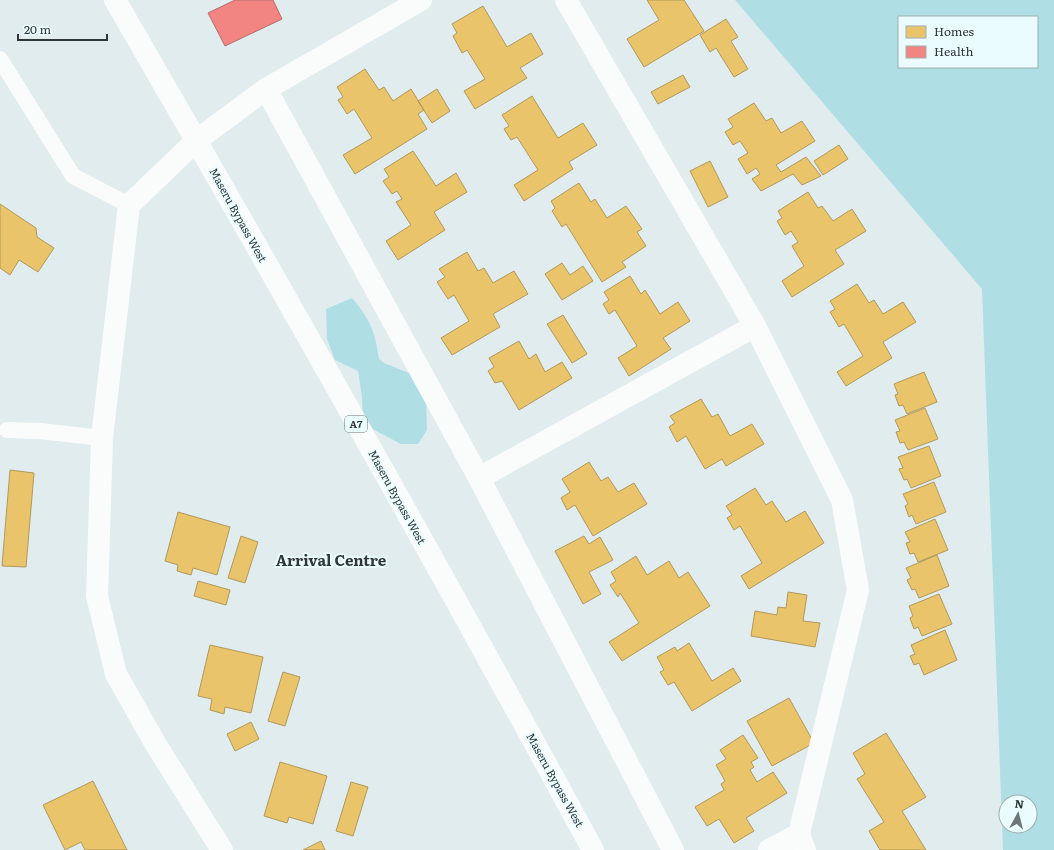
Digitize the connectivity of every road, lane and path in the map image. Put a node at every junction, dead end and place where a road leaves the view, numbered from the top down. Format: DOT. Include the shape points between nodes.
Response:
graph roads {
  1 [pos="116,0"];
  2 [pos="421,0"];
  3 [pos="566,0"];
  4 [pos="0,59"];
  5 [pos="266,88"];
  6 [pos="196,140"];
  7 [pos="129,204"];
  8 [pos="755,326"];
  9 [pos="7,430"];
  10 [pos="102,438"];
  11 [pos="478,478"];
  12 [pos="802,842"];
  13 [pos="222,850"];
  14 [pos="593,850"];
  15 [pos="673,850"];
  16 [pos="769,850"];
  1 -- 6 [label="street, Maseru Bypass West / A7"];
  2 -- 5 [label="street"];
  3 -- 8 [label="street"];
  4 -- 7 [label="lane" via="74,176"];
  5 -- 6 [label="street"];
  5 -- 11 [label="street"];
  6 -- 7 [label="street"];
  6 -- 14 [label="street, Maseru Bypass West / A7"];
  7 -- 10 [label="street"];
  8 -- 11 [label="street"];
  8 -- 12 [label="street" via="842,500 858,590"];
  9 -- 10 [label="lane"];
  10 -- 13 [label="street" via="97,596 116,674 155,743"];
  11 -- 15 [label="street"];
  12 -- 16 [label="street"];
}
